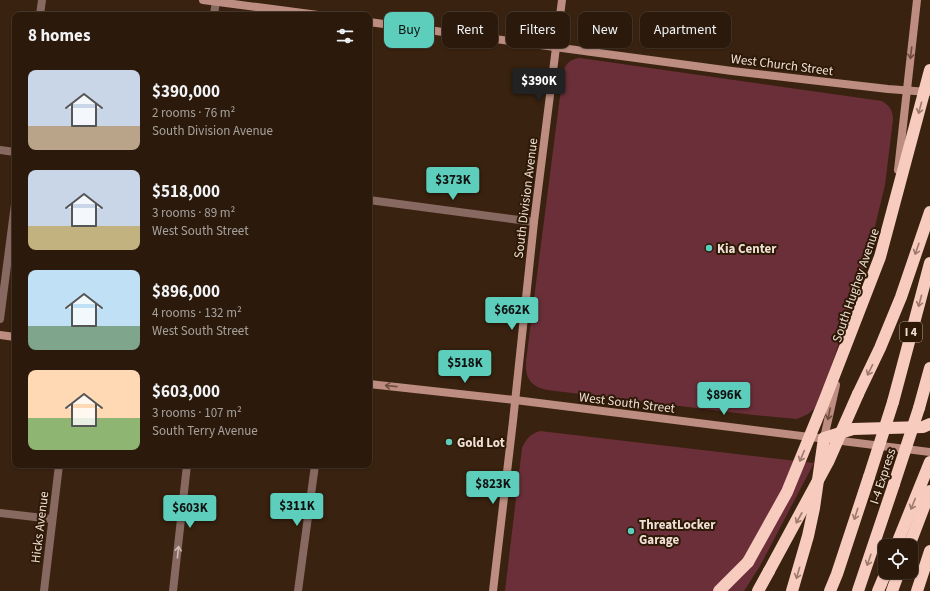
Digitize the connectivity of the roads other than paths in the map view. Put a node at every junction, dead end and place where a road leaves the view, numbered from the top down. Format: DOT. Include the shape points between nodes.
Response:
graph roads {
  1 [pos="42,0"];
  2 [pos="202,0"];
  3 [pos="562,0"];
  4 [pos="917,0"];
  5 [pos="216,1"];
  6 [pos="40,12"];
  7 [pos="214,12"];
  8 [pos="296,12"];
  9 [pos="561,12"];
  10 [pos="372,22"];
  11 [pos="506,39"];
  12 [pos="557,48"];
  13 [pos="570,48"];
  14 [pos="930,70"];
  15 [pos="907,90"];
  16 [pos="930,92"];
  17 [pos="0,150"];
  18 [pos="12,152"];
  19 [pos="372,200"];
  20 [pos="930,212"];
  21 [pos="534,222"];
  22 [pos="12,227"];
  23 [pos="930,263"];
  24 [pos="0,319"];
  25 [pos="0,335"];
  26 [pos="12,337"];
  27 [pos="930,368"];
  28 [pos="372,384"];
  29 [pos="515,400"];
  30 [pos="930,424"];
  31 [pos="824,438"];
  32 [pos="930,452"];
  33 [pos="930,462"];
  34 [pos="59,468"];
  35 [pos="187,468"];
  36 [pos="315,468"];
  37 [pos="930,491"];
  38 [pos="0,513"];
  39 [pos="52,519"];
  40 [pos="899,539"];
  41 [pos="912,539"];
  42 [pos="930,550"];
  43 [pos="748,562"];
  44 [pos="883,579"];
  45 [pos="896,579"];
  46 [pos="44,591"];
  47 [pos="173,591"];
  48 [pos="298,591"];
  49 [pos="493,591"];
  50 [pos="719,591"];
  51 [pos="732,591"];
  52 [pos="758,591"];
  53 [pos="792,591"];
  54 [pos="830,591"];
  55 [pos="858,591"];
  56 [pos="878,591"];
  57 [pos="892,591"];
  58 [pos="917,591"];
  1 -- 6 [label="street"];
  2 -- 5 [label="street"];
  3 -- 9 [label="street, South Division Avenue"];
  4 -- 15 [label="street, South Hughey Avenue, one-way"];
  5 -- 7 [label="street"];
  5 -- 8 [label="street"];
  10 -- 11 [label="street, West Church Street"];
  12 -- 21 [label="street, South Division Avenue"];
  13 -- 15 [label="street, West Church Street" via="732,71"];
  14 -- 43 [label="highway, one-way, bridge" via="880,257 787,492"];
  15 -- 16 [label="street, West Church Street"];
  15 -- 31 [label="street, South Hughey Avenue, one-way" via="899,168 887,230 876,270 840,368"];
  17 -- 18 [label="street"];
  19 -- 21 [label="street"];
  20 -- 52 [label="highway, one-way, bridge" via="886,334 828,462"];
  21 -- 29 [label="street, South Division Avenue"];
  22 -- 24 [label="street"];
  23 -- 54 [label="highway, I 4, one-way, bridge" via="893,402"];
  25 -- 26 [label="street"];
  27 -- 55 [label="highway, I-4 Express, one-way, bridge"];
  29 -- 28 [label="street, West South Street, one-way"];
  29 -- 31 [label="street, West South Street"];
  29 -- 49 [label="street, South Division Avenue"];
  30 -- 31 [label="highway" via="923,427 853,429"];
  31 -- 32 [label="street, West South Street"];
  31 -- 53 [label="highway, one-way" via="814,508"];
  33 -- 40 [label="highway, one-way"];
  34 -- 39 [label="street, Hicks Avenue"];
  47 -- 35 [label="street, one-way"];
  36 -- 48 [label="street"];
  37 -- 41 [label="highway"];
  38 -- 39 [label="street"];
  39 -- 46 [label="street, Hicks Avenue"];
  42 -- 58 [label="highway"];
  43 -- 50 [label="highway"];
  43 -- 51 [label="highway"];
  44 -- 56 [label="highway"];
  45 -- 57 [label="highway"];
}
